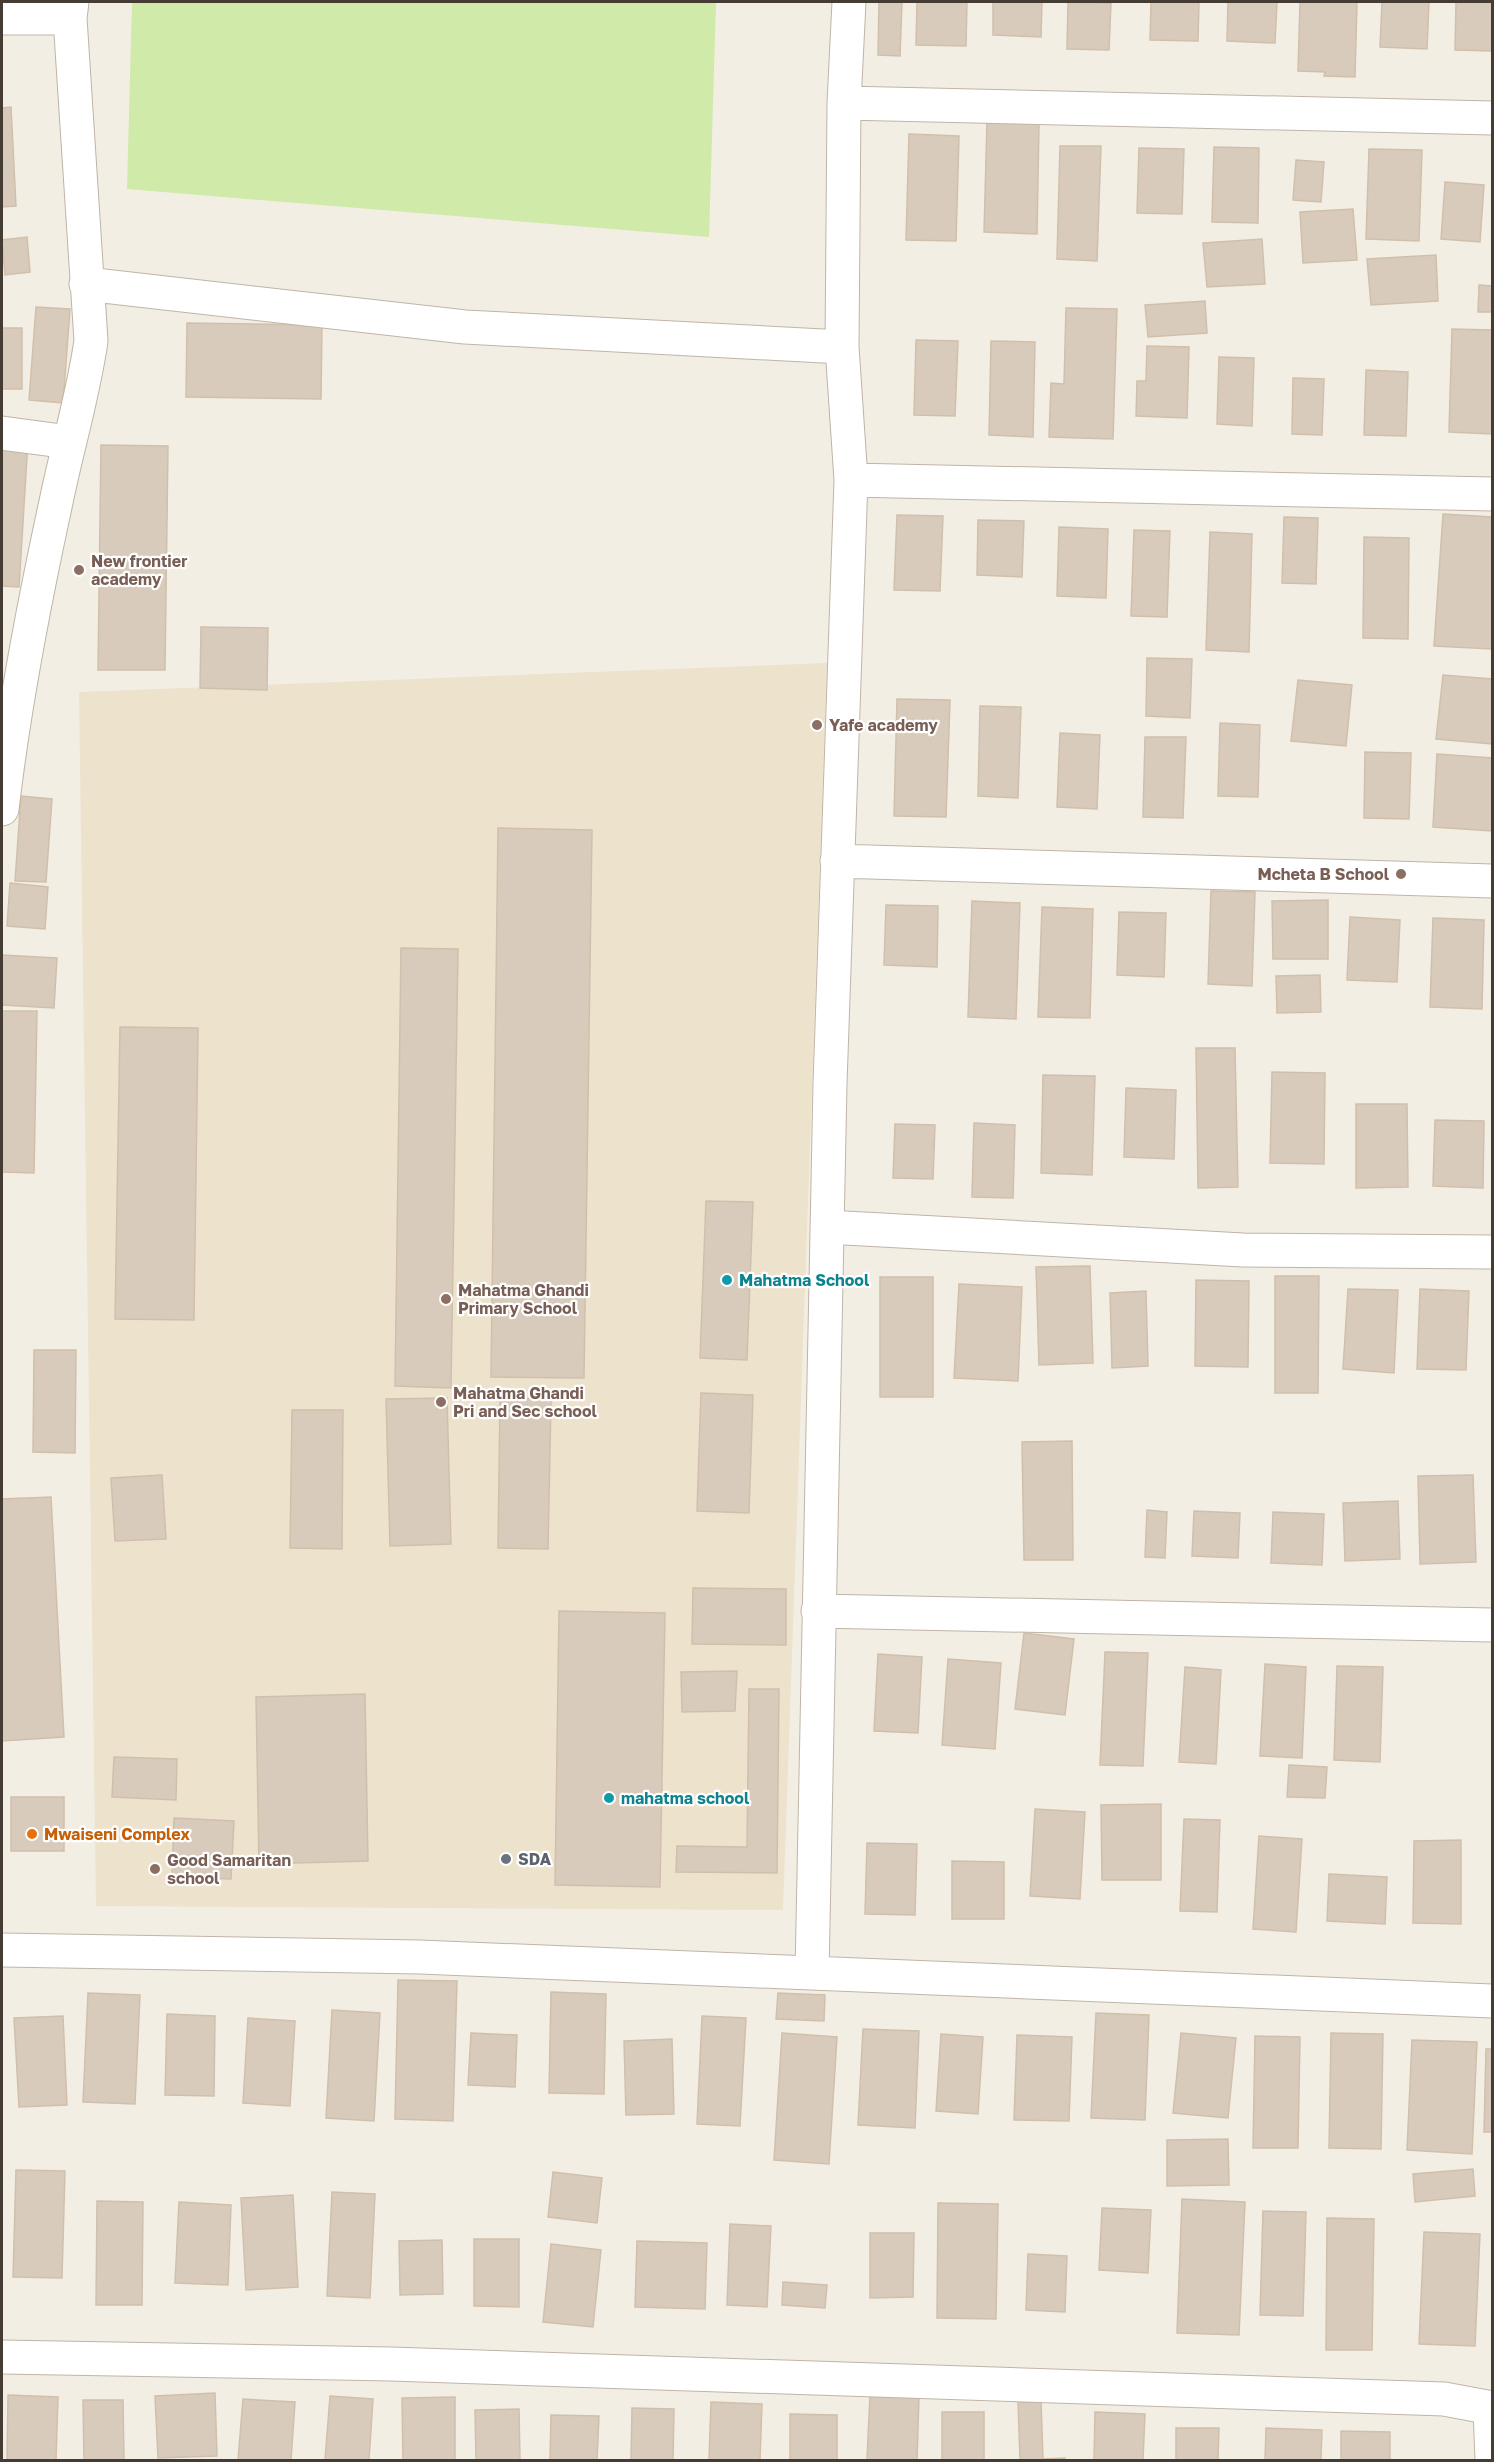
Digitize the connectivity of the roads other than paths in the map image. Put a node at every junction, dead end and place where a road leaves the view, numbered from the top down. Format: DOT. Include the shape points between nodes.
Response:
graph roads {
  1 [pos="849,2"];
  2 [pos="71,10"];
  3 [pos="2,18"];
  4 [pos="844,103"];
  5 [pos="1492,118"];
  6 [pos="86,284"];
  7 [pos="842,347"];
  8 [pos="2,433"];
  9 [pos="69,442"];
  10 [pos="851,480"];
  11 [pos="1492,494"];
  12 [pos="2,808"];
  13 [pos="837,861"];
  14 [pos="1492,881"];
  15 [pos="827,1227"];
  16 [pos="1492,1252"];
  17 [pos="818,1611"];
  18 [pos="1492,1625"];
  19 [pos="2,1950"];
  20 [pos="812,1973"];
  21 [pos="1492,2001"];
  22 [pos="2,2357"];
  23 [pos="1491,2408"];
  24 [pos="1491,2460"];
  1 -- 4 [label="street"];
  2 -- 3 [label="street"];
  2 -- 6 [label="street"];
  4 -- 5 [label="street"];
  4 -- 7 [label="street"];
  6 -- 7 [label="street" via="465,327"];
  6 -- 9 [label="street" via="91,341 85,386"];
  7 -- 10 [label="street"];
  8 -- 9 [label="street"];
  9 -- 12 [label="street" via="8,752"];
  10 -- 11 [label="street"];
  10 -- 13 [label="street"];
  13 -- 14 [label="street"];
  13 -- 15 [label="street"];
  15 -- 16 [label="street" via="1243,1250"];
  15 -- 17 [label="street"];
  17 -- 18 [label="street"];
  17 -- 20 [label="street"];
  19 -- 20 [label="street" via="420,1957"];
  20 -- 21 [label="street"];
  22 -- 23 [label="street" via="403,2365 1444,2399"];
  23 -- 24 [label="street"];
}
